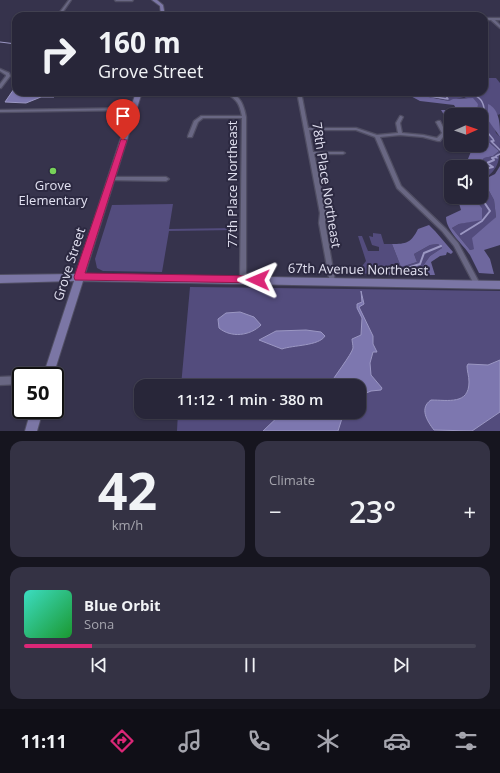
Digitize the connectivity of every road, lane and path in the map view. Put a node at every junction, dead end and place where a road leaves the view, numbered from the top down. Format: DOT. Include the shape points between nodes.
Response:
graph roads {
  1 [pos="70,0"];
  2 [pos="116,0"];
  3 [pos="132,0"];
  4 [pos="154,0"];
  5 [pos="61,12"];
  6 [pos="163,12"];
  7 [pos="488,19"];
  8 [pos="492,19"];
  9 [pos="500,19"];
  10 [pos="500,28"];
  11 [pos="0,70"];
  12 [pos="0,87"];
  13 [pos="138,96"];
  14 [pos="235,96"];
  15 [pos="300,96"];
  16 [pos="133,109"];
  17 [pos="0,111"];
  18 [pos="244,117"];
  19 [pos="401,117"];
  20 [pos="438,122"];
  21 [pos="308,129"];
  22 [pos="400,134"];
  23 [pos="190,136"];
  24 [pos="377,136"];
  25 [pos="312,153"];
  26 [pos="343,153"];
  27 [pos="166,178"];
  28 [pos="111,179"];
  29 [pos="79,277"];
  30 [pos="0,279"];
  31 [pos="243,280"];
  32 [pos="332,281"];
  33 [pos="477,284"];
  34 [pos="500,285"];
  35 [pos="51,367"];
  36 [pos="12,380"];
  37 [pos="0,381"];
  38 [pos="34,419"];
  39 [pos="31,431"];
  1 -- 5 [label="street"];
  2 -- 3 [label="street"];
  4 -- 6 [label="street" via="162,6"];
  7 -- 8 [label="street"];
  8 -- 9 [label="street"];
  8 -- 10 [label="street"];
  11 -- 12 [label="street" via="8,74"];
  13 -- 16 [label="street, Grove Street"];
  14 -- 18 [label="street, 77th Place Northeast" via="242,104"];
  15 -- 21 [label="street, 78th Place Northeast"];
  16 -- 17 [label="street"];
  16 -- 28 [label="street, Grove Street"];
  18 -- 23 [label="street" via="202,117 196,122"];
  18 -- 31 [label="street, 77th Place Northeast"];
  19 -- 22 [label="street" via="398,123"];
  20 -- 22 [label="street" via="444,133 438,140"];
  21 -- 24 [label="street" via="356,128"];
  21 -- 25 [label="street, 78th Place Northeast"];
  22 -- 24 [label="street"];
  24 -- 33 [label="street" via="399,187 444,230"];
  25 -- 26 [label="street"];
  25 -- 32 [label="street, 78th Place Northeast"];
  27 -- 28 [label="street"];
  28 -- 29 [label="street, Grove Street"];
  29 -- 30 [label="street, 67th Avenue Northeast"];
  29 -- 31 [label="street, 67th Avenue Northeast"];
  29 -- 35 [label="street, Grove Street"];
  31 -- 32 [label="street, 67th Avenue Northeast"];
  32 -- 33 [label="street, 67th Avenue Northeast"];
  33 -- 34 [label="street, 67th Avenue Northeast"];
  36 -- 37 [label="street"];
  38 -- 39 [label="street"];
}
